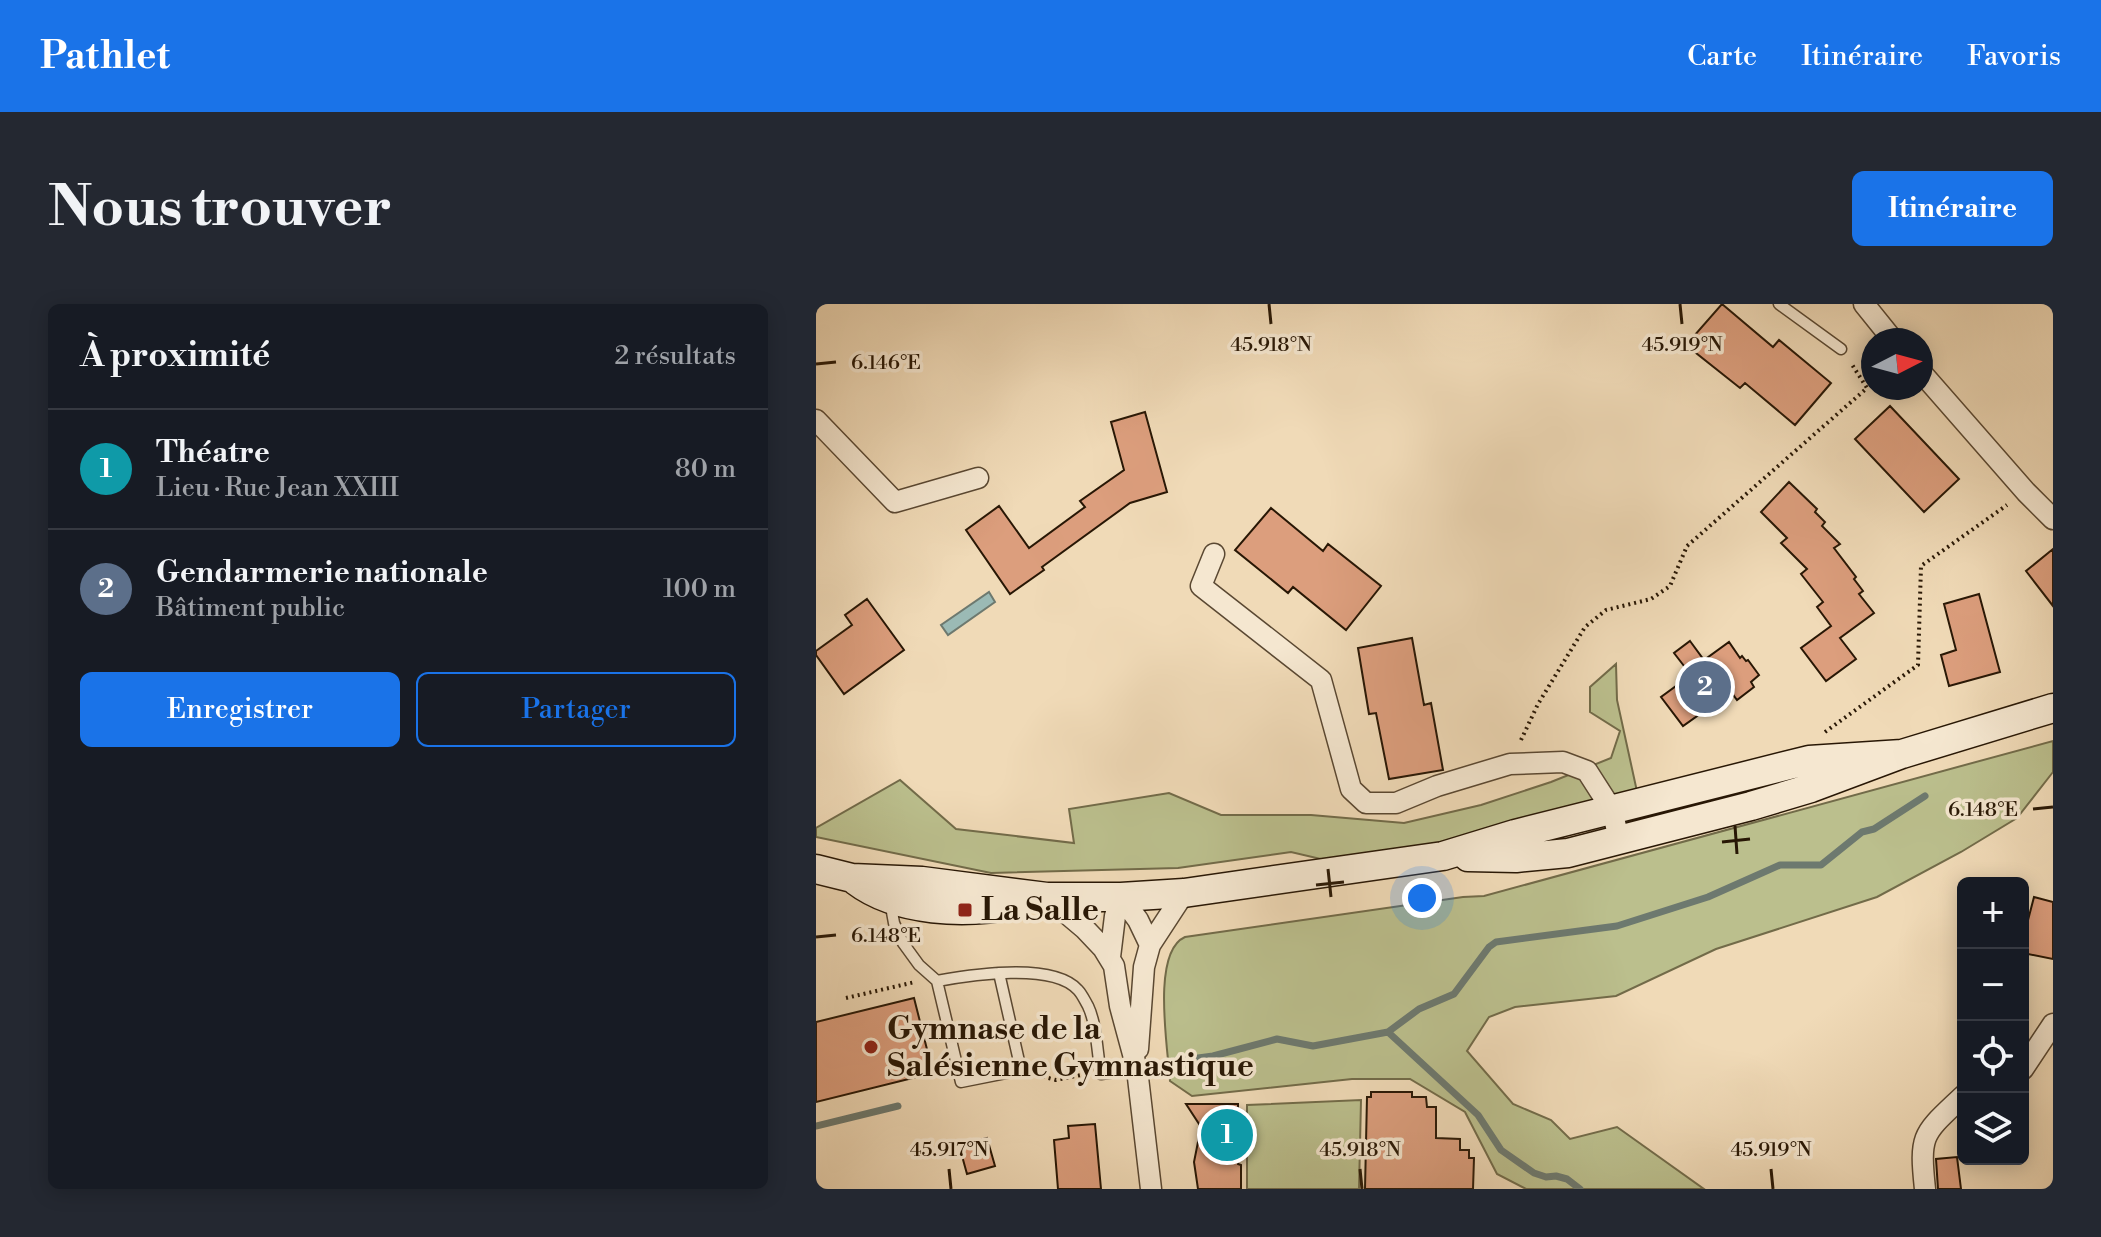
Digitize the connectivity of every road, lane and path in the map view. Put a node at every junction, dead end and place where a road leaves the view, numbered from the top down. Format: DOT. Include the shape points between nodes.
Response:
graph roads {
  1 [pos="1779,304"];
  2 [pos="1864,304"];
  3 [pos="1883,328"];
  4 [pos="1841,349"];
  5 [pos="1933,386"];
  6 [pos="816,420"];
  7 [pos="978,478"];
  8 [pos="2026,492"];
  9 [pos="2053,519"];
  10 [pos="1214,554"];
  11 [pos="2053,708"];
  12 [pos="1823,733"];
  13 [pos="1902,754"];
  14 [pos="1510,764"];
  15 [pos="1612,810"];
  16 [pos="1619,839"];
  17 [pos="1443,856"];
  18 [pos="816,869"];
  19 [pos="852,878"];
  20 [pos="1184,893"];
  21 [pos="1047,897"];
  22 [pos="1121,897"];
  23 [pos="890,899"];
  24 [pos="1150,945"];
  25 [pos="1110,957"];
  26 [pos="999,973"];
  27 [pos="935,980"];
  28 [pos="846,998"];
  29 [pos="2053,1024"];
  30 [pos="2029,1060"];
  31 [pos="1137,1069"];
  32 [pos="1075,1076"];
  33 [pos="1056,1080"];
  34 [pos="1957,1102"];
  35 [pos="1151,1189"];
  36 [pos="1925,1189"];
  1 -- 4 [label="lane"];
  2 -- 3 [label="street"];
  4 -- 14 [label="path" via="1867,388 1687,546 1670,586 1651,599 1606,610 1585,627 1538,704"];
  5 -- 8 [label="street"];
  6 -- 7 [label="street" via="895,502"];
  8 -- 9 [label="street"];
  8 -- 12 [label="path" via="1921,566 1918,665"];
  10 -- 14 [label="street" via="1201,586 1321,680 1351,789 1366,803 1396,803"];
  11 -- 13 [label="main road"];
  13 -- 15 [label="main road" via="1809,760"];
  13 -- 16 [label="main road" via="1811,788"];
  14 -- 15 [label="street" via="1563,762 1587,771"];
  15 -- 16 [label="street"];
  15 -- 17 [label="main road"];
  16 -- 17 [label="main road" via="1529,857"];
  17 -- 20 [label="main road"];
  18 -- 19 [label="main road"];
  19 -- 21 [label="main road"];
  19 -- 23 [label="main road"];
  20 -- 22 [label="main road"];
  20 -- 24 [label="street"];
  21 -- 22 [label="main road"];
  21 -- 23 [label="main road" via="965,910"];
  21 -- 25 [label="street"];
  22 -- 24 [label="street"];
  22 -- 25 [label="street"];
  23 -- 27 [label="lane" via="903,943"];
  24 -- 31 [label="street"];
  25 -- 31 [label="street"];
  26 -- 27 [label="lane"];
  26 -- 27 [label="lane" via="1021,1070 961,1082"];
  26 -- 31 [label="lane" via="1060,979 1077,988 1090,1009 1101,1074"];
  27 -- 28 [label="path"];
  29 -- 30 [label="street"];
  31 -- 35 [label="street"];
  32 -- 33 [label="path"];
  34 -- 36 [label="street" via="1925,1138"];
}
